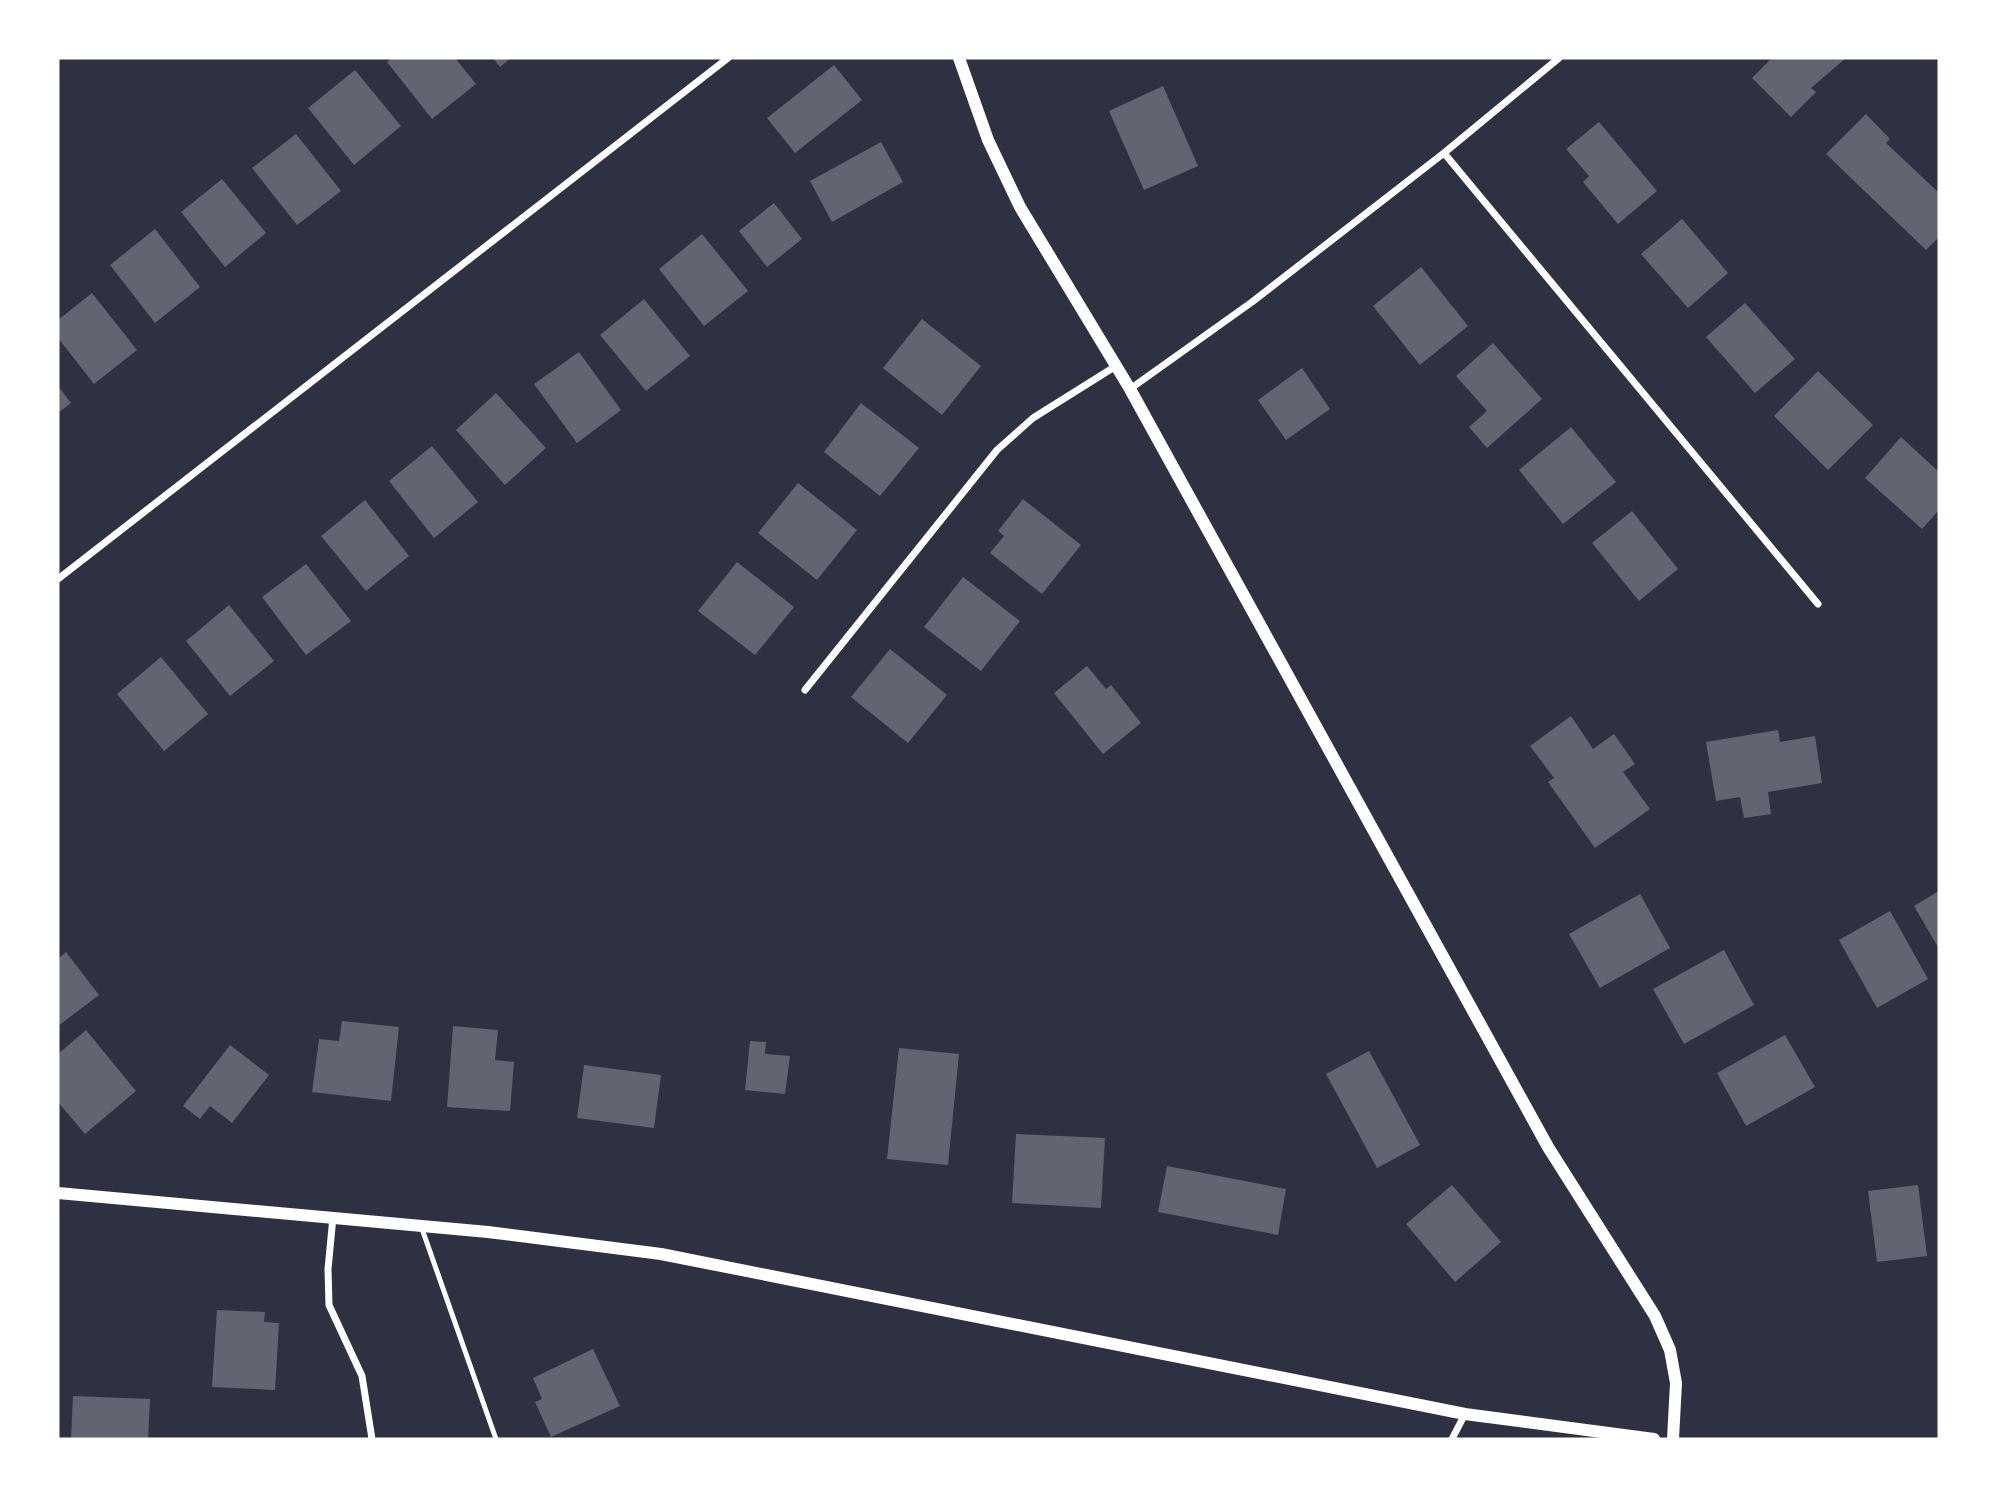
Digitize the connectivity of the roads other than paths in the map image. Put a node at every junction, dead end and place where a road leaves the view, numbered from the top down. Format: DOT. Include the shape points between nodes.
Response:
graph roads {
  1 [pos="728,58"];
  2 [pos="959,58"];
  3 [pos="1559,58"];
  4 [pos="1444,153"];
  5 [pos="1116,366"];
  6 [pos="1130,389"];
  7 [pos="58,579"];
  8 [pos="1818,604"];
  9 [pos="806,690"];
  10 [pos="58,1193"];
  11 [pos="333,1217"];
  12 [pos="421,1226"];
  13 [pos="1465,1415"];
  14 [pos="372,1439"];
  15 [pos="496,1439"];
  16 [pos="1452,1439"];
  17 [pos="1654,1439"];
  18 [pos="1673,1439"];
  1 -- 7 [label="street"];
  2 -- 5 [label="street" via="988,140 1020,207"];
  3 -- 4 [label="street"];
  4 -- 6 [label="street" via="1252,302"];
  4 -- 8 [label="street"];
  5 -- 6 [label="street"];
  5 -- 9 [label="street" via="1033,418 997,450"];
  6 -- 18 [label="street" via="1548,1147 1655,1316 1670,1350 1676,1383"];
  10 -- 11 [label="street"];
  11 -- 12 [label="street"];
  11 -- 14 [label="street" via="328,1305 362,1376"];
  12 -- 13 [label="street" via="661,1254"];
  12 -- 15 [label="lane"];
  13 -- 16 [label="street"];
  13 -- 17 [label="street"];
}
